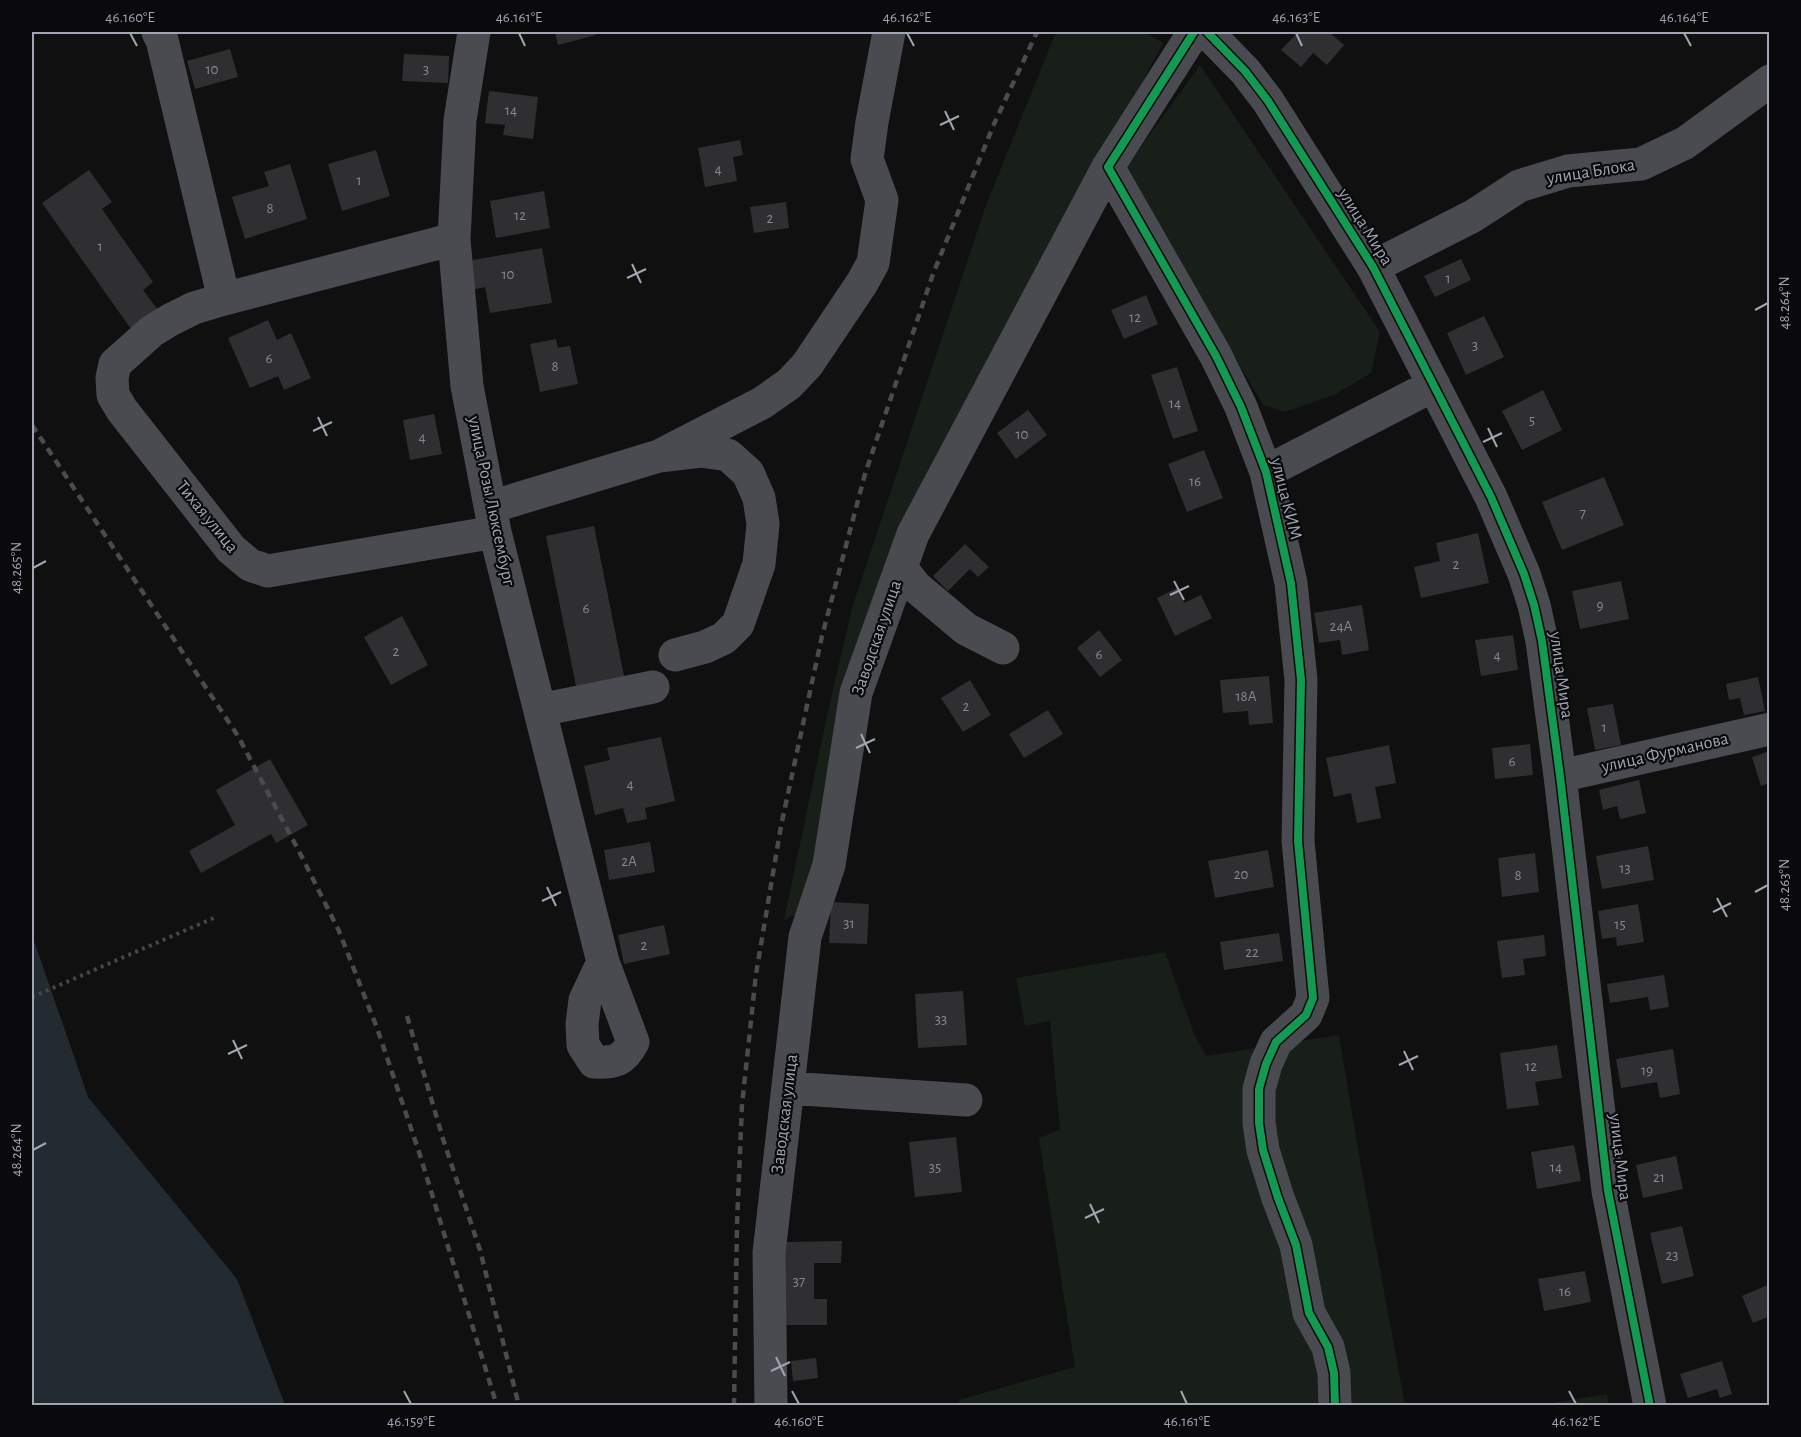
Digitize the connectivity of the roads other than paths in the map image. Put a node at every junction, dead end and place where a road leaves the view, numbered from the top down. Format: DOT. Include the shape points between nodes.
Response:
graph roads {
  1 [pos="158,32"];
  2 [pos="474,32"];
  3 [pos="889,32"];
  4 [pos="1213,35"];
  5 [pos="1770,81"];
  6 [pos="1108,167"];
  7 [pos="454,239"];
  8 [pos="1373,267"];
  9 [pos="224,299"];
  10 [pos="1434,385"];
  11 [pos="659,456"];
  12 [pos="1266,472"];
  13 [pos="493,520"];
  14 [pos="901,568"];
  15 [pos="1003,648"];
  16 [pos="675,656"];
  17 [pos="653,687"];
  18 [pos="540,710"];
  19 [pos="1770,729"];
  20 [pos="1560,776"];
  21 [pos="603,962"];
  22 [pos="788,1088"];
  23 [pos="966,1100"];
  24 [pos="771,1406"];
  25 [pos="1335,1406"];
  26 [pos="1650,1406"];
  1 -- 9 [label="street"];
  2 -- 7 [label="street, улица Розы Люксембург" via="460,120"];
  3 -- 11 [label="street" via="867,159 882,200 873,263 807,365 789,384 762,403"];
  4 -- 6 [label="street"];
  4 -- 8 [label="street, улица Мира" via="1268,101"];
  5 -- 8 [label="street, улица Блока" via="1685,143 1641,164 1568,171 1519,186 1473,216"];
  6 -- 12 [label="street, улица КИМ" via="1216,356"];
  6 -- 14 [label="street, Заводская улица" via="913,534"];
  7 -- 9 [label="street, Тихая улица"];
  7 -- 13 [label="street, улица Розы Люксембург" via="467,386"];
  8 -- 10 [label="street, улица Мира"];
  9 -- 13 [label="street, Тихая улица" via="194,308 152,331 115,364 113,395 231,549 250,565 268,571"];
  10 -- 12 [label="street"];
  10 -- 20 [label="street, улица Мира" via="1491,497 1534,605"];
  11 -- 13 [label="street, Тихая улица"];
  11 -- 16 [label="street" via="701,451 728,455 748,473 759,498 763,524 759,564 738,624 724,638"];
  12 -- 25 [label="street, улица КИМ" via="1290,583 1301,680 1298,841 1313,998 1306,1015 1276,1042 1266,1064 1258,1089 1258,1123 1263,1150 1296,1245 1309,1313 1328,1347"];
  13 -- 18 [label="street, улица Розы Люксембург"];
  14 -- 15 [label="street" via="916,587 966,629"];
  14 -- 22 [label="street, Заводская улица" via="856,693 829,865 805,937"];
  17 -- 18 [label="street"];
  18 -- 21 [label="street, улица Розы Люксембург"];
  19 -- 20 [label="street, улица Фурманова"];
  20 -- 26 [label="street, улица Мира" via="1608,1191"];
  22 -- 23 [label="street"];
  22 -- 24 [label="street, Заводская улица" via="769,1253"];
}
